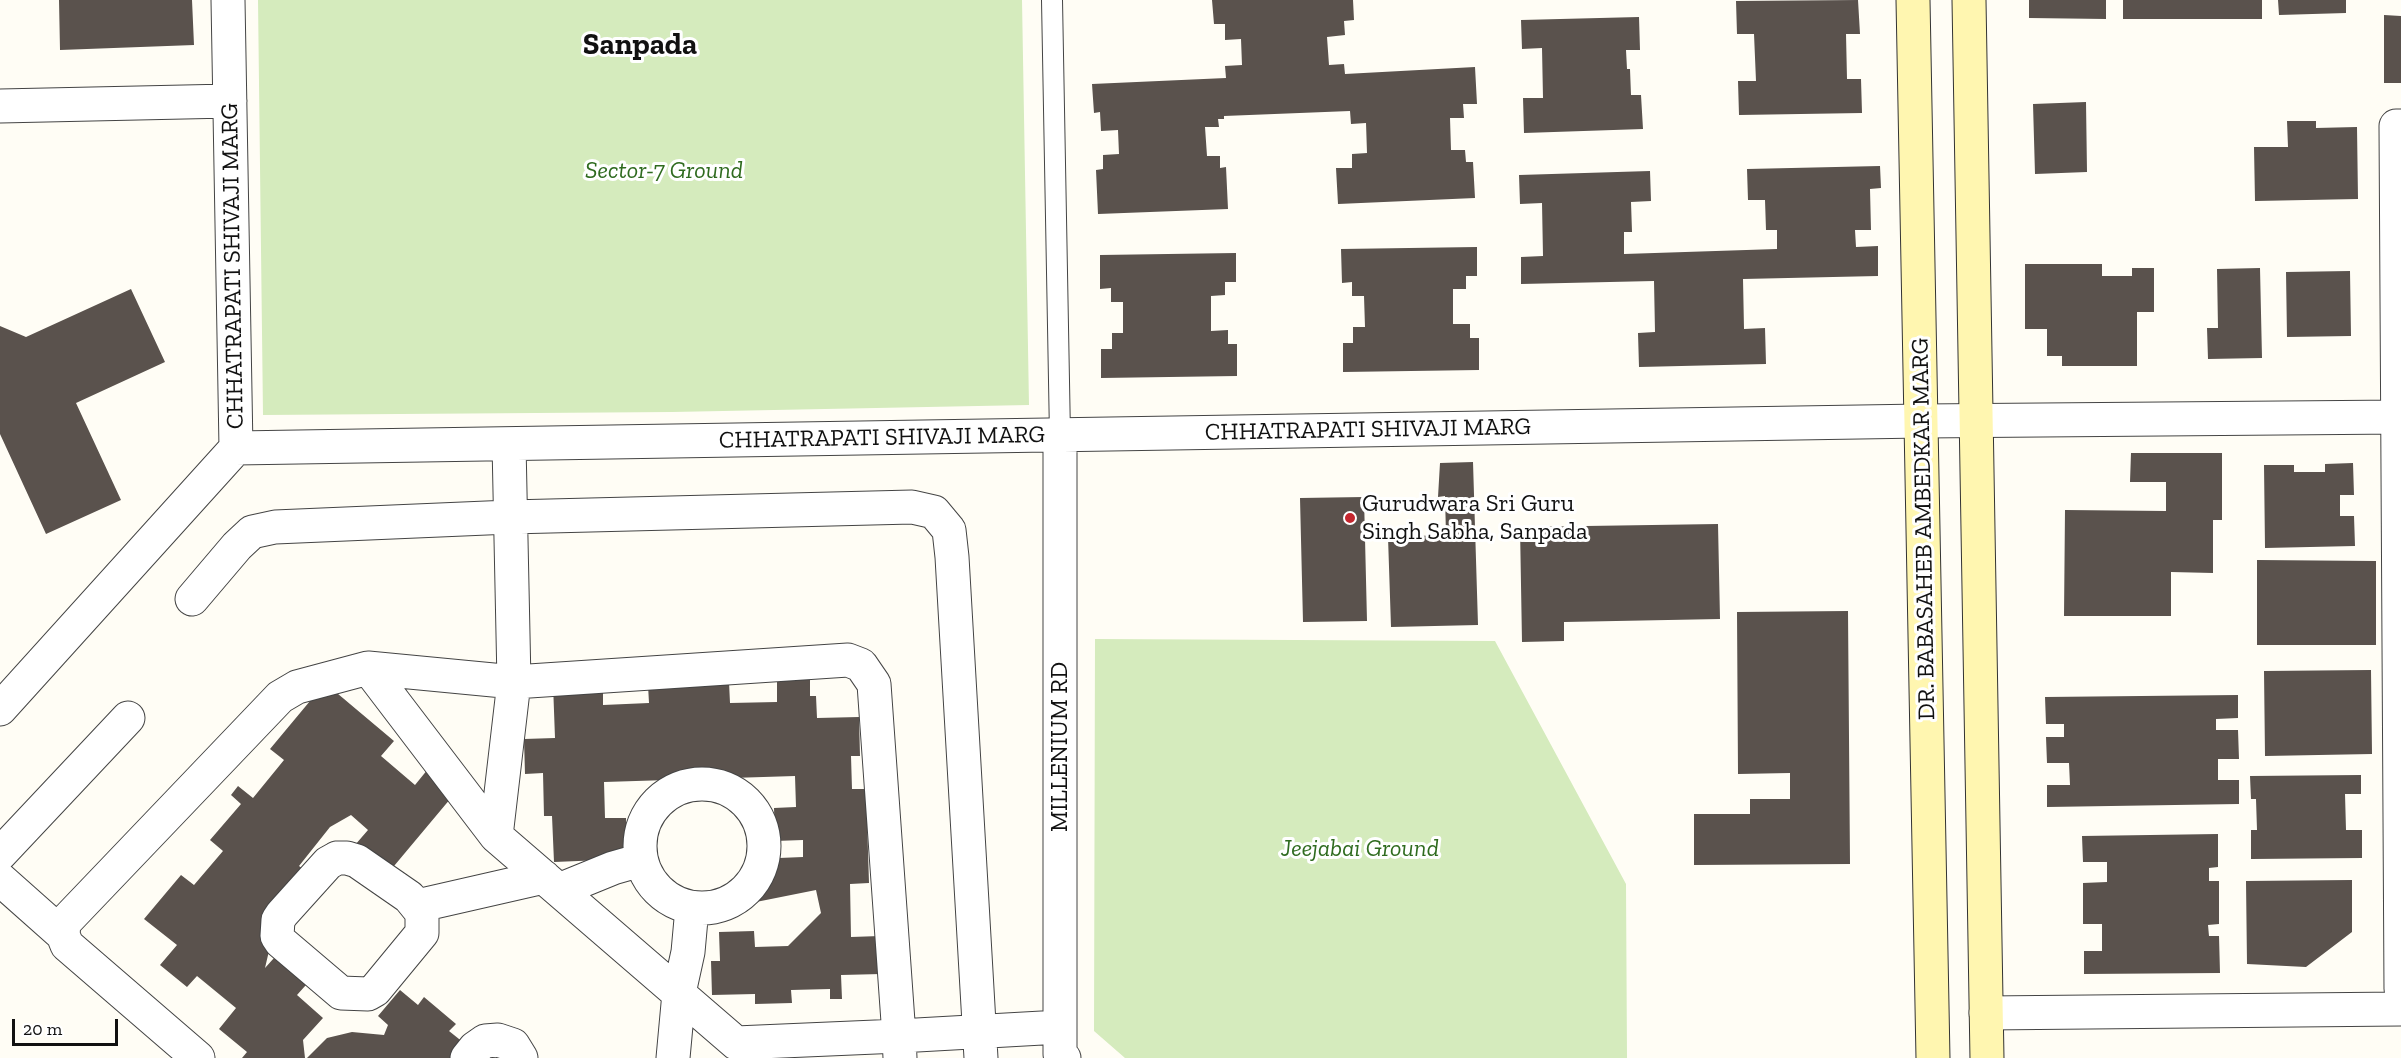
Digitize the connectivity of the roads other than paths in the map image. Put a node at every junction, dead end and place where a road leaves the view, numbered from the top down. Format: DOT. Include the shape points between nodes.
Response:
graph roads {
  1 [pos="228,0"];
  2 [pos="1052,0"];
  3 [pos="1913,0"];
  4 [pos="1969,0"];
  5 [pos="230,101"];
  6 [pos="0,106"];
  7 [pos="2401,126"];
  8 [pos="2399,417"];
  9 [pos="1976,420"];
  10 [pos="1922,421"];
  11 [pos="1060,435"];
  12 [pos="508,444"];
  13 [pos="236,448"];
  14 [pos="510,517"];
  15 [pos="192,599"];
  16 [pos="368,669"];
  17 [pos="514,682"];
  18 [pos="0,709"];
  19 [pos="128,718"];
  20 [pos="496,836"];
  21 [pos="0,854"];
  22 [pos="641,860"];
  23 [pos="0,879"];
  24 [pos="551,884"];
  25 [pos="417,906"];
  26 [pos="692,908"];
  27 [pos="63,935"];
  28 [pos="2401,989"];
  29 [pos="679,993"];
  30 [pos="2401,1009"];
  31 [pos="1986,1013"];
  32 [pos="980,1045"];
  33 [pos="899,1047"];
  34 [pos="1061,1049"];
  35 [pos="747,1051"];
  36 [pos="198,1058"];
  37 [pos="467,1058"];
  38 [pos="520,1058"];
  39 [pos="673,1058"];
  40 [pos="1933,1058"];
  41 [pos="1987,1058"];
  1 -- 5 [label="street, CHHATRAPATI SHIVAJI MARG"];
  2 -- 11 [label="lane"];
  3 -- 10 [label="main road, DR. BABASAHEB AMBEDKAR MARG"];
  4 -- 9 [label="main road"];
  5 -- 6 [label="street"];
  5 -- 13 [label="street, CHHATRAPATI SHIVAJI MARG"];
  7 -- 8 [label="street" via="2396,126"];
  8 -- 9 [label="street, CHHATRAPATI SHIVAJI MARG"];
  8 -- 28 [label="street"];
  9 -- 10 [label="street, CHHATRAPATI SHIVAJI MARG"];
  9 -- 31 [label="main road"];
  10 -- 11 [label="street, CHHATRAPATI SHIVAJI MARG"];
  10 -- 40 [label="main road, DR. BABASAHEB AMBEDKAR MARG"];
  11 -- 12 [label="street, CHHATRAPATI SHIVAJI MARG"];
  11 -- 34 [label="street, MILLENIUM RD"];
  12 -- 13 [label="street, CHHATRAPATI SHIVAJI MARG"];
  12 -- 14 [label="street"];
  13 -- 18 [label="street"];
  14 -- 15 [label="street" via="275,527 252,532"];
  14 -- 17 [label="street"];
  14 -- 32 [label="street" via="912,507 934,512 949,530 952,557"];
  16 -- 17 [label="street"];
  16 -- 20 [label="street"];
  16 -- 27 [label="street" via="297,687 280,697 73,912 64,923"];
  17 -- 20 [label="street"];
  17 -- 33 [label="street" via="848,660 861,665 874,684"];
  19 -- 21 [label="street"];
  20 -- 24 [label="street"];
  22 -- 24 [label="street"];
  22 -- 26 [label="street" via="655,887 671,901"];
  22 -- 26 [label="street" via="641,831 648,813 678,789 716,785 749,805 760,824 764,845 761,866 750,885 734,900 714,907"];
  23 -- 27 [label="street"];
  24 -- 25 [label="street"];
  24 -- 29 [label="street"];
  25 -- 25 [label="street" via="422,913 422,933 368,994 341,993 278,936 282,914 337,858 357,861"];
  26 -- 29 [label="street"];
  27 -- 36 [label="street" via="67,945"];
  29 -- 35 [label="street"];
  29 -- 39 [label="street"];
  30 -- 31 [label="street"];
  31 -- 41 [label="main road"];
  32 -- 33 [label="street"];
  32 -- 34 [label="street"];
  33 -- 35 [label="street"];
  37 -- 38 [label="street" via="485,1041 498,1040 513,1046"];
}
